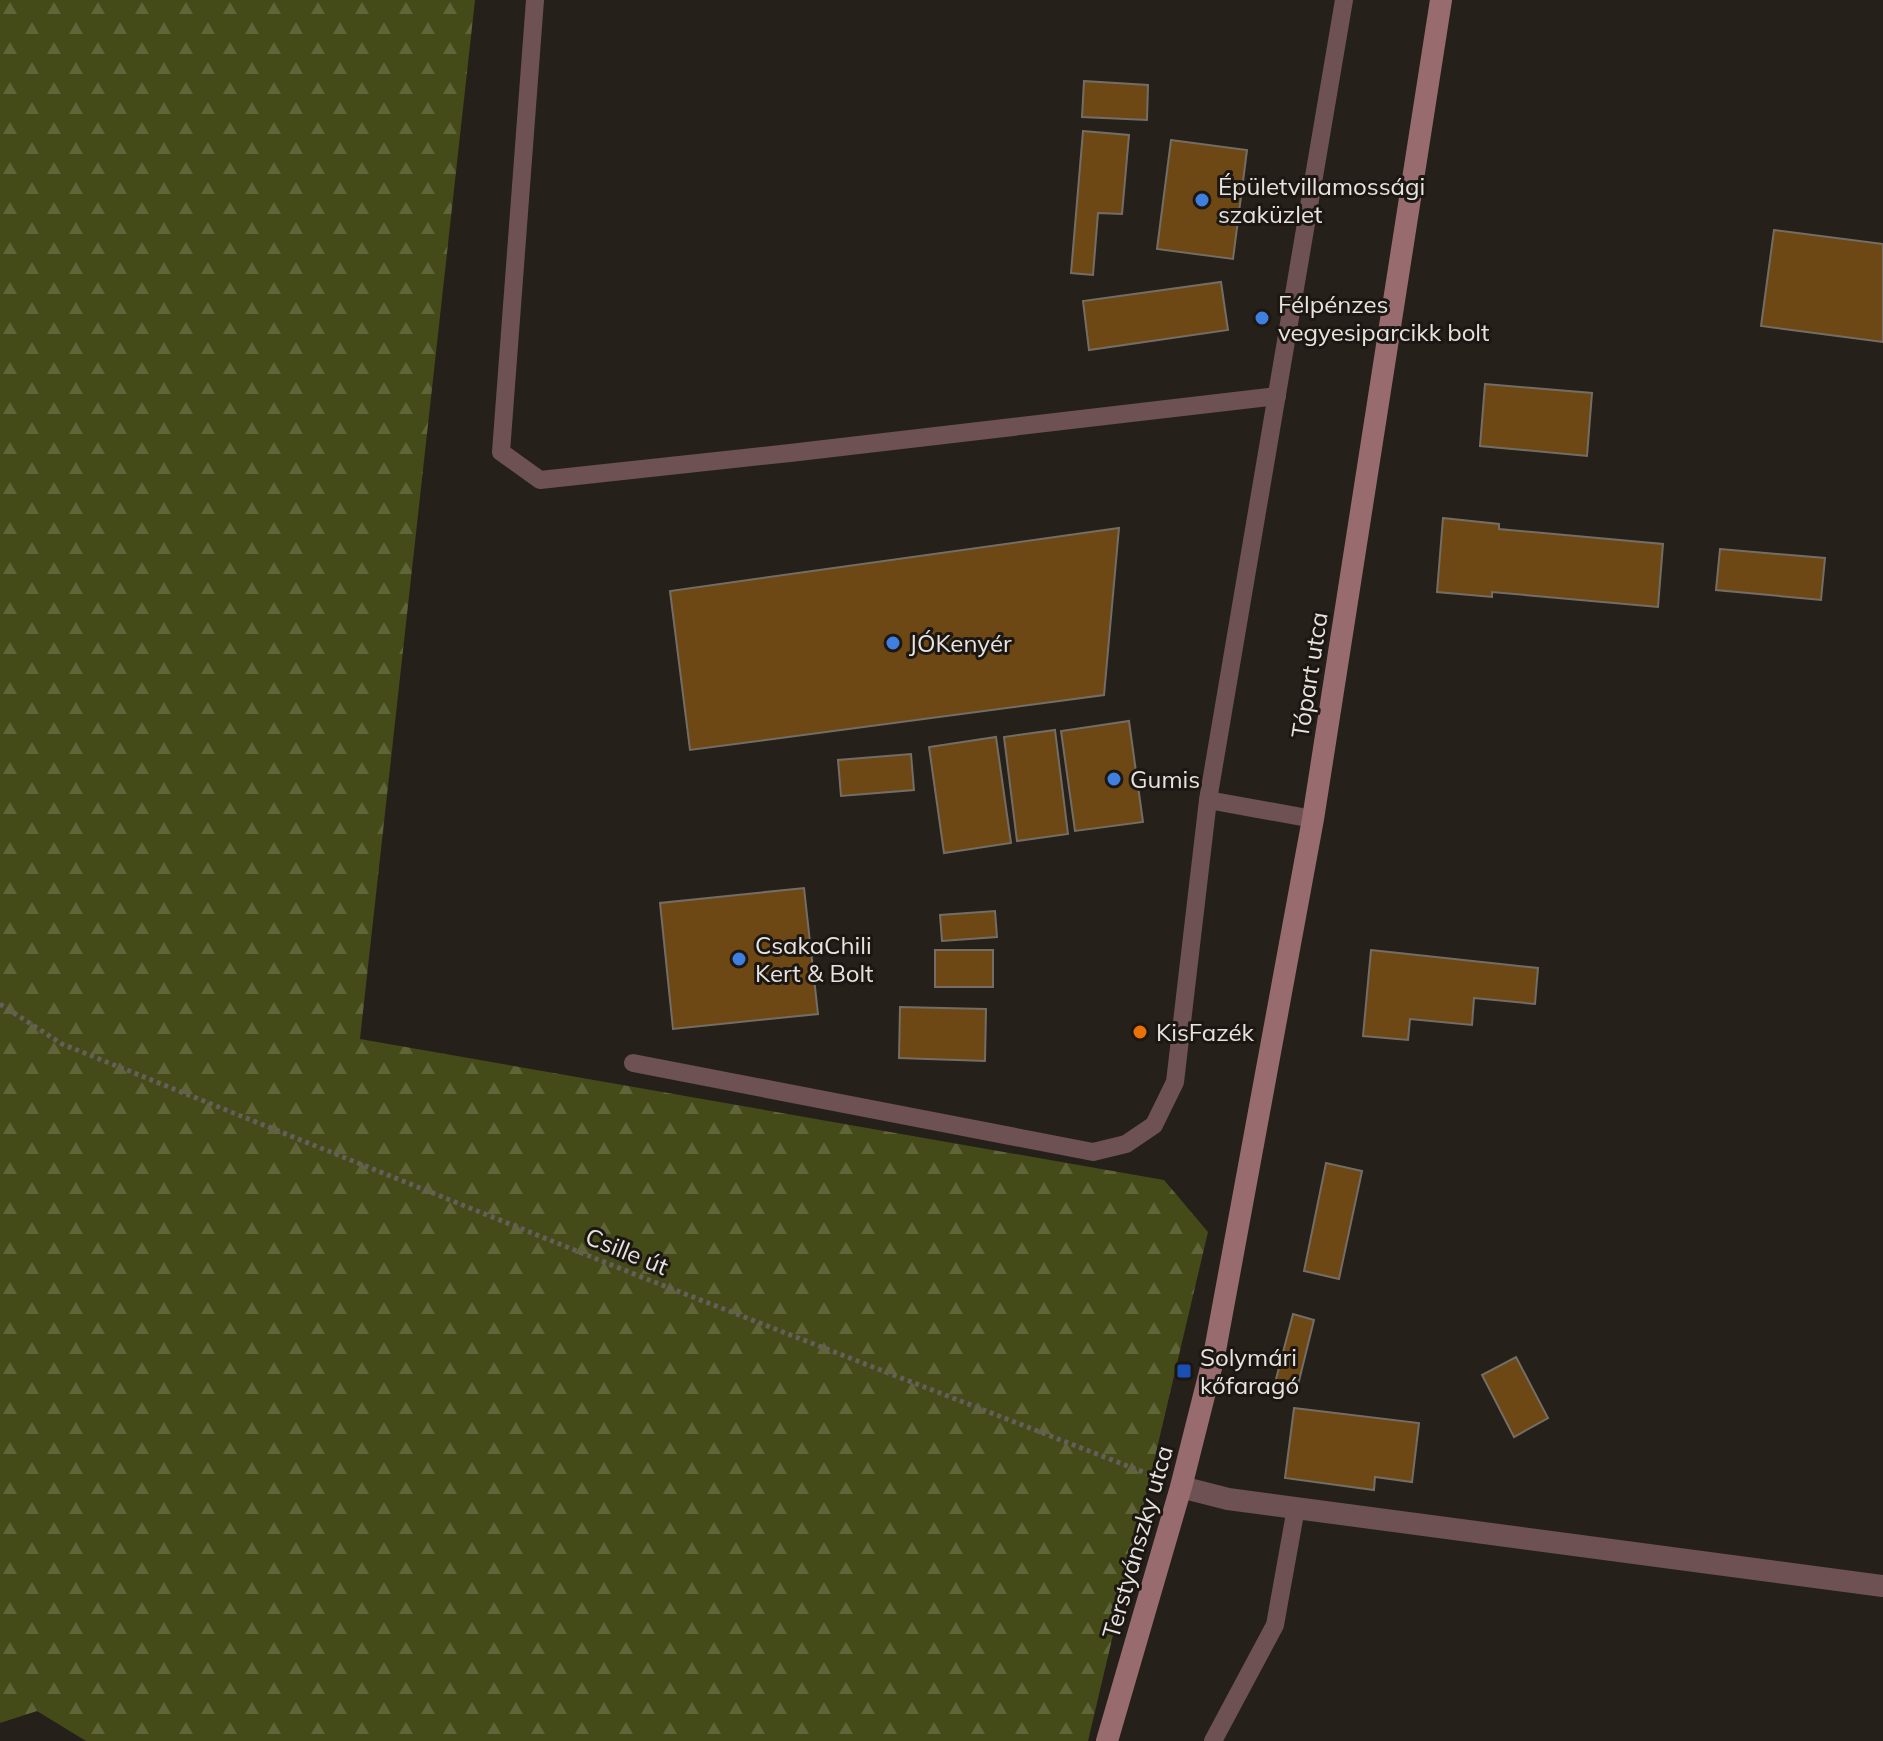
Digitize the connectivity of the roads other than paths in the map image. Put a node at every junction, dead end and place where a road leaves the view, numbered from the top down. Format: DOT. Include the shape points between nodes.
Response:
graph roads {
  1 [pos="535,0"];
  2 [pos="1344,0"];
  3 [pos="1441,0"];
  4 [pos="1277,396"];
  5 [pos="1208,800"];
  6 [pos="1313,819"];
  7 [pos="633,1063"];
  8 [pos="1214,1356"];
  9 [pos="1181,1487"];
  10 [pos="1296,1508"];
  11 [pos="1883,1586"];
  12 [pos="1107,1741"];
  13 [pos="1213,1741"];
  1 -- 4 [label="lane" via="501,452 540,480"];
  2 -- 4 [label="lane"];
  3 -- 6 [label="main road, Tópart utca"];
  4 -- 5 [label="lane"];
  5 -- 6 [label="lane"];
  5 -- 7 [label="lane" via="1175,1082 1154,1125 1126,1144 1093,1152"];
  6 -- 8 [label="main road, Tópart utca"];
  8 -- 9 [label="main road, Terstyánszky utca"];
  9 -- 10 [label="street"];
  9 -- 12 [label="main road, Terstyánszky utca"];
  10 -- 11 [label="street"];
  10 -- 13 [label="lane" via="1275,1625"];
}
